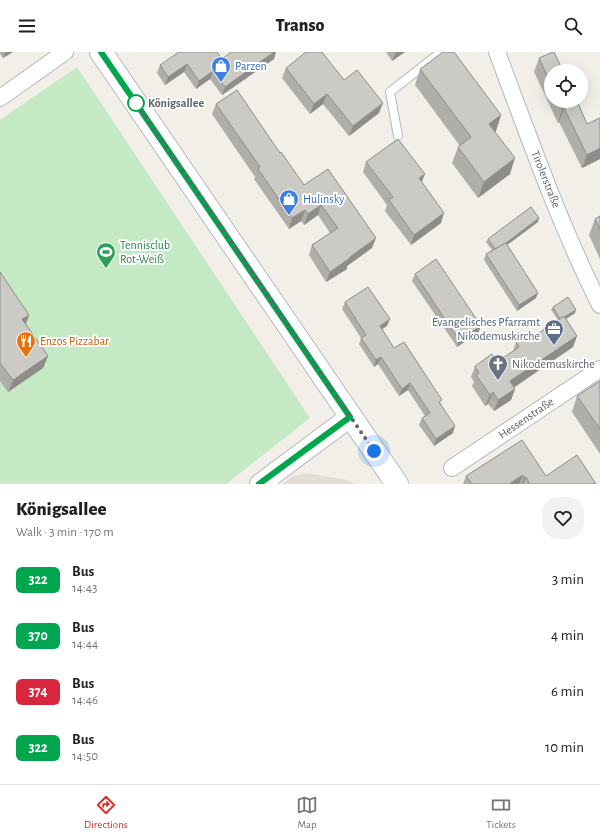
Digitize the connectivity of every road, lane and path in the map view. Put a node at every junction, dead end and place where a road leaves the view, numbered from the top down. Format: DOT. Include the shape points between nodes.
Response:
graph roads {
  1 [pos="65,52"];
  2 [pos="101,52"];
  3 [pos="441,52"];
  4 [pos="497,52"];
  5 [pos="0,98"];
  6 [pos="398,136"];
  7 [pos="600,305"];
  8 [pos="600,369"];
  9 [pos="350,417"];
  10 [pos="452,468"];
  11 [pos="260,484"];
  12 [pos="397,484"];
  1 -- 5 [label="street"];
  2 -- 9 [label="main road"];
  3 -- 6 [label="lane" via="390,92"];
  4 -- 7 [label="street, Tirolerstraße" via="547,184"];
  8 -- 10 [label="street, Hessenstraße"];
  9 -- 11 [label="street"];
  9 -- 12 [label="main road"];
}
